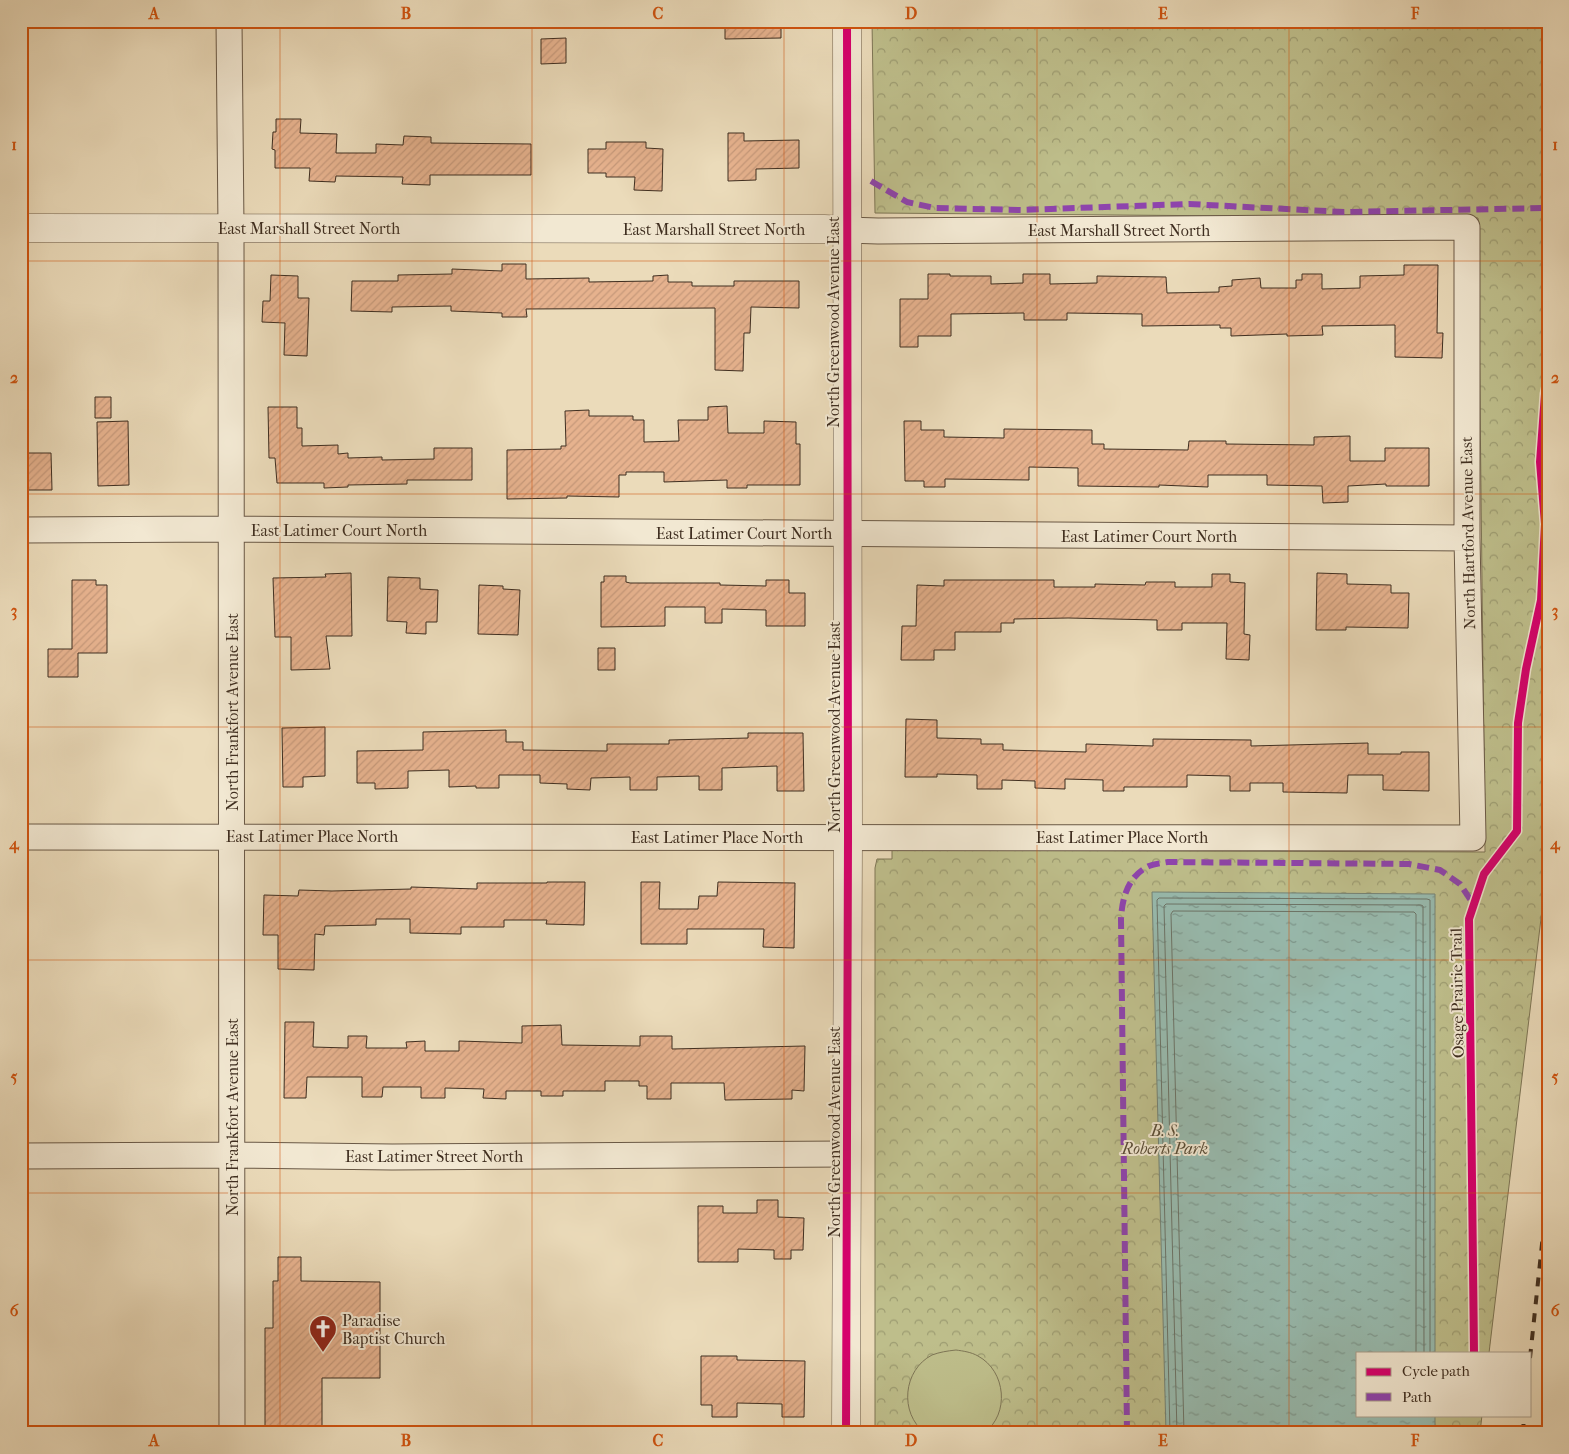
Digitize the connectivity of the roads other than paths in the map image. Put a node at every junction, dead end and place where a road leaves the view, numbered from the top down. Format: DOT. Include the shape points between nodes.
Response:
graph roads {
  1 [pos="229,21"];
  2 [pos="846,21"];
  3 [pos="1467,227"];
  4 [pos="21,228"];
  5 [pos="231,228"];
  6 [pos="847,230"];
  7 [pos="231,529"];
  8 [pos="21,530"];
  9 [pos="847,534"];
  10 [pos="1467,538"];
  11 [pos="232,836"];
  12 [pos="21,837"];
  13 [pos="848,837"];
  14 [pos="1473,838"];
  15 [pos="847,1154"];
  16 [pos="232,1155"];
  17 [pos="21,1156"];
  18 [pos="232,1433"];
  19 [pos="846,1433"];
  1 -- 5 [label="street, North Frankfort Avenue East"];
  2 -- 6 [label="street, North Greenwood Avenue East"];
  3 -- 6 [label="street, East Marshall Street North"];
  3 -- 10 [label="street, North Hartford Avenue East"];
  4 -- 5 [label="street, East Marshall Street North"];
  5 -- 6 [label="street, East Marshall Street North"];
  5 -- 7 [label="street, North Frankfort Avenue East"];
  6 -- 9 [label="street, North Greenwood Avenue East"];
  7 -- 8 [label="street, East Latimer Court North"];
  7 -- 9 [label="street, East Latimer Court North"];
  7 -- 11 [label="street, North Frankfort Avenue East"];
  9 -- 10 [label="street, East Latimer Court North"];
  9 -- 13 [label="street, North Greenwood Avenue East"];
  10 -- 14 [label="street, North Hartford Avenue East"];
  11 -- 12 [label="street, East Latimer Place North"];
  11 -- 13 [label="street, East Latimer Place North"];
  11 -- 16 [label="street, North Frankfort Avenue East"];
  13 -- 14 [label="street, East Latimer Place North"];
  13 -- 15 [label="street, North Greenwood Avenue East"];
  15 -- 16 [label="street, East Latimer Street North"];
  15 -- 19 [label="street, North Greenwood Avenue East"];
  16 -- 17 [label="street, East Latimer Street North"];
  16 -- 18 [label="street, North Frankfort Avenue East"];
}
